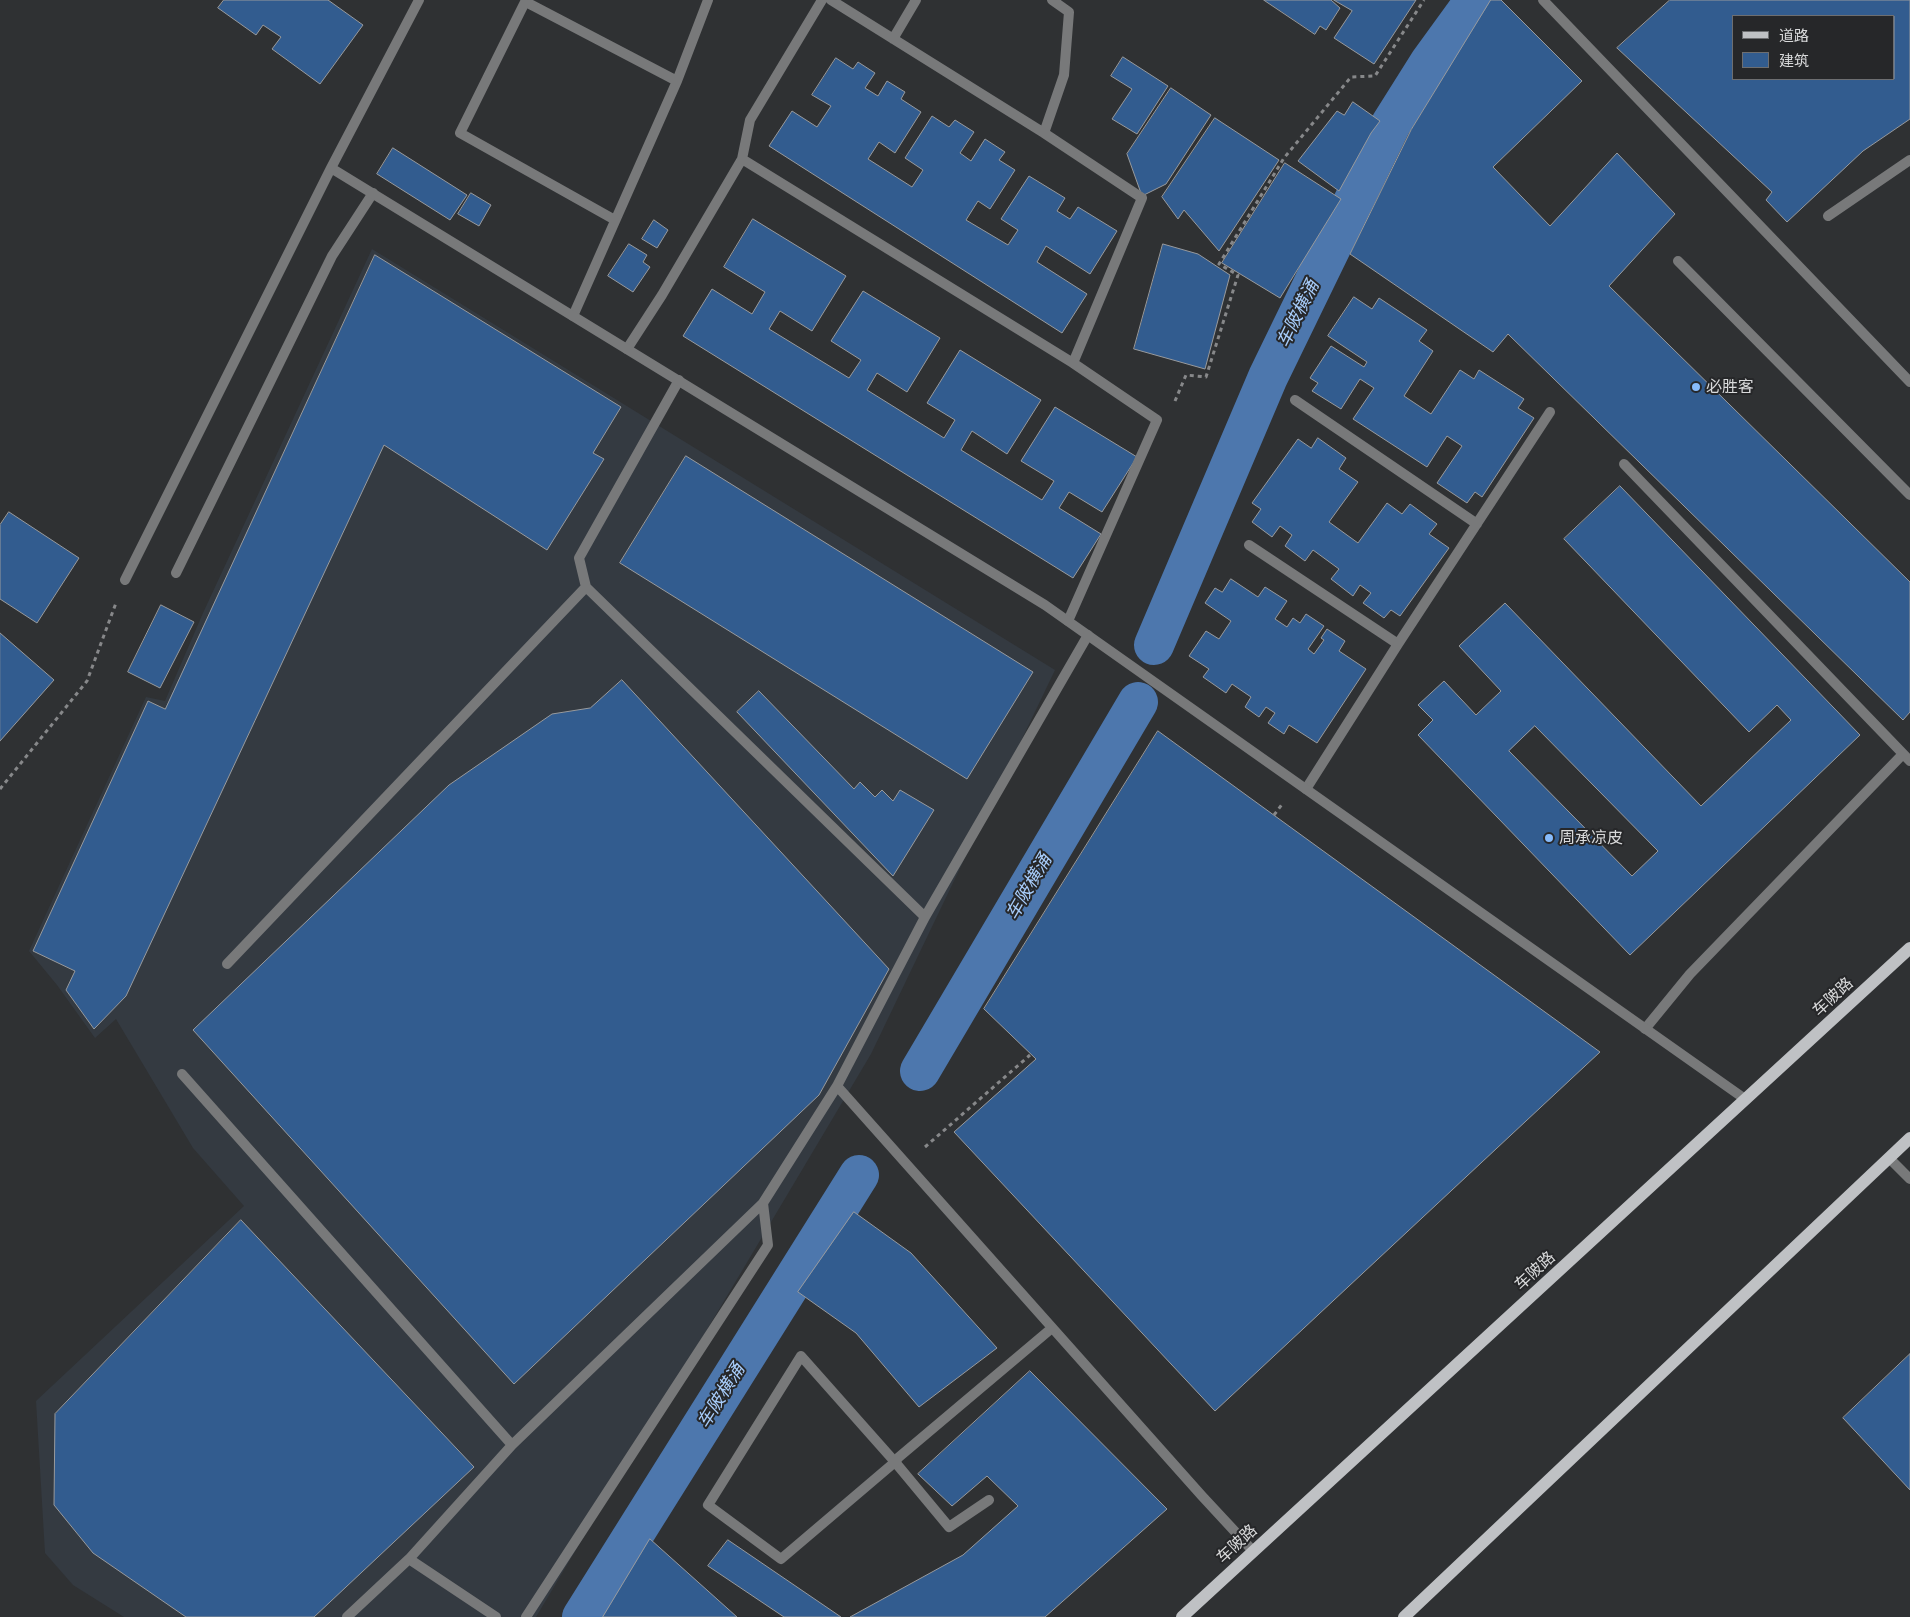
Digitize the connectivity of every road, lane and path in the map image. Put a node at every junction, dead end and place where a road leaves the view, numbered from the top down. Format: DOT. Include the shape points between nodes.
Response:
graph roads {
  1 [pos="419,0"];
  2 [pos="708,0"];
  3 [pos="822,0"];
  4 [pos="831,0"];
  5 [pos="916,0"];
  6 [pos="1052,0"];
  7 [pos="1424,0"];
  8 [pos="1543,0"];
  9 [pos="526,1"];
  10 [pos="893,39"];
  11 [pos="677,81"];
  12 [pos="1044,133"];
  13 [pos="742,159"];
  14 [pos="1910,160"];
  15 [pos="331,168"];
  16 [pos="372,193"];
  17 [pos="1828,216"];
  18 [pos="615,220"];
  19 [pos="1678,261"];
  20 [pos="573,316"];
  21 [pos="627,349"];
  22 [pos="1072,363"];
  23 [pos="679,380"];
  24 [pos="1910,382"];
  25 [pos="1295,400"];
  26 [pos="1172,408"];
  27 [pos="1550,412"];
  28 [pos="1624,464"];
  29 [pos="1910,495"];
  30 [pos="1477,524"];
  31 [pos="1249,545"];
  32 [pos="176,573"];
  33 [pos="124,580"];
  34 [pos="586,587"];
  35 [pos="1068,621"];
  36 [pos="1088,635"];
  37 [pos="1398,644"];
  38 [pos="1907,758"];
  39 [pos="0,789"];
  40 [pos="1306,789"];
  41 [pos="926,917"];
  42 [pos="1910,948"];
  43 [pos="227,964"];
  44 [pos="1645,1029"];
  45 [pos="1030,1055"];
  46 [pos="182,1074"];
  47 [pos="838,1086"];
  48 [pos="1745,1099"];
  49 [pos="1910,1138"];
  50 [pos="1889,1158"];
  51 [pos="907,1164"];
  52 [pos="1910,1179"];
  53 [pos="764,1203"];
  54 [pos="1052,1328"];
  55 [pos="512,1445"];
  56 [pos="895,1462"];
  57 [pos="989,1500"];
  58 [pos="1253,1551"];
  59 [pos="409,1559"];
  60 [pos="347,1617"];
  61 [pos="496,1617"];
  62 [pos="526,1617"];
  63 [pos="1182,1617"];
  64 [pos="1404,1617"];
  1 -- 15 [label="street"];
  2 -- 11 [label="street"];
  3 -- 13 [label="street" via="750,120"];
  4 -- 10 [label="street"];
  5 -- 10 [label="street"];
  6 -- 12 [label="street" via="1069,12 1064,74"];
  7 -- 26 [label="path" via="1374,76 1351,77 1284,158 1219,264 1238,275 1206,377 1186,374"];
  8 -- 24 [label="street"];
  9 -- 11 [label="street"];
  9 -- 18 [label="street" via="460,133"];
  10 -- 12 [label="street"];
  11 -- 18 [label="street"];
  12 -- 22 [label="street" via="1142,198"];
  13 -- 21 [label="street"];
  13 -- 22 [label="street"];
  14 -- 17 [label="street"];
  15 -- 16 [label="street"];
  15 -- 33 [label="street"];
  16 -- 20 [label="street"];
  16 -- 32 [label="street" via="332,256"];
  18 -- 20 [label="street"];
  19 -- 29 [label="street"];
  20 -- 21 [label="street"];
  21 -- 23 [label="street"];
  22 -- 35 [label="street" via="1157,420"];
  23 -- 34 [label="street" via="578,558"];
  23 -- 35 [label="street"];
  25 -- 30 [label="street"];
  27 -- 30 [label="street"];
  28 -- 38 [label="street"];
  30 -- 37 [label="street"];
  31 -- 37 [label="street"];
  33 -- 39 [label="path" via="87,682"];
  34 -- 41 [label="street"];
  34 -- 43 [label="street"];
  35 -- 36 [label="street"];
  36 -- 40 [label="street"];
  36 -- 41 [label="street"];
  37 -- 40 [label="street"];
  38 -- 44 [label="street" via="1690,974"];
  40 -- 44 [label="street"];
  41 -- 47 [label="street"];
  42 -- 48 [label="main road, 车陂路"];
  44 -- 48 [label="street"];
  45 -- 51 [label="path"];
  46 -- 55 [label="street"];
  47 -- 51 [label="street"];
  47 -- 53 [label="street"];
  48 -- 58 [label="main road, 车陂路"];
  49 -- 50 [label="main road"];
  50 -- 52 [label="street"];
  50 -- 64 [label="main road"];
  51 -- 54 [label="street"];
  53 -- 55 [label="street"];
  53 -- 62 [label="street" via="768,1245"];
  54 -- 56 [label="street"];
  54 -- 58 [label="street"];
  55 -- 59 [label="street"];
  56 -- 56 [label="street" via="781,1559 708,1506 801,1356"];
  56 -- 57 [label="street" via="949,1527"];
  58 -- 63 [label="main road, 车陂路"];
  59 -- 60 [label="street"];
  59 -- 61 [label="street"];
}
